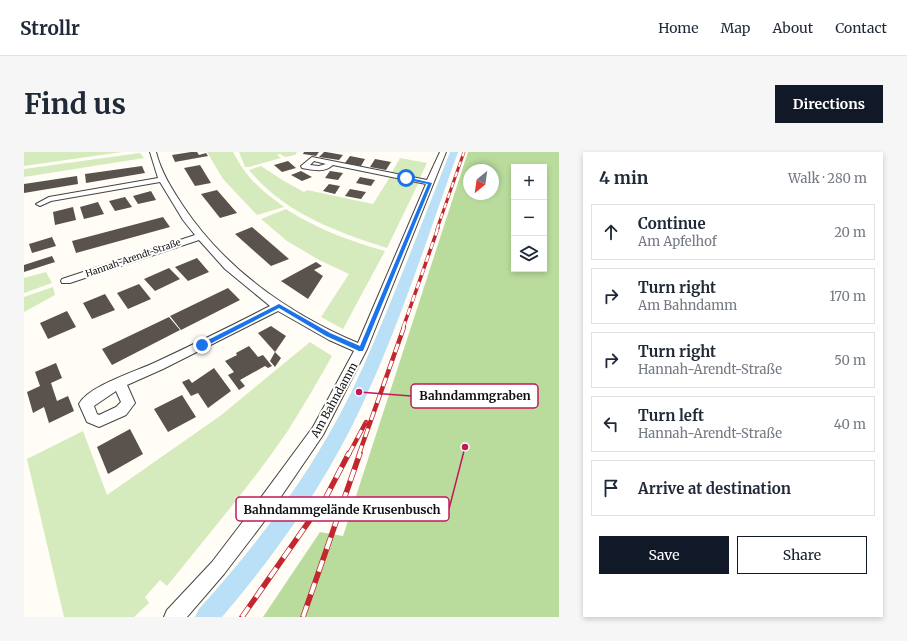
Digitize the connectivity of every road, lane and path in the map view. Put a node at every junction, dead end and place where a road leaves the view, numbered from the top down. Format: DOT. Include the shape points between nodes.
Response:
graph roads {
  1 [pos="153,152"];
  2 [pos="443,152"];
  3 [pos="331,163"];
  4 [pos="163,179"];
  5 [pos="430,183"];
  6 [pos="40,204"];
  7 [pos="201,236"];
  8 [pos="66,281"];
  9 [pos="279,306"];
  10 [pos="361,349"];
  11 [pos="120,384"];
  12 [pos="174,617"];
  1 -- 4 [label="street"];
  2 -- 5 [label="street, Am Bahndamm"];
  3 -- 5 [label="street"];
  4 -- 6 [label="street" via="49,199"];
  4 -- 7 [label="street"];
  5 -- 10 [label="street, Am Bahndamm"];
  7 -- 8 [label="street, Hannah-Arendt-Straße"];
  7 -- 9 [label="street" via="250,285"];
  9 -- 10 [label="street" via="328,335"];
  9 -- 11 [label="street"];
  10 -- 12 [label="street, Am Bahndamm" via="318,431 290,472 218,568"];
}
